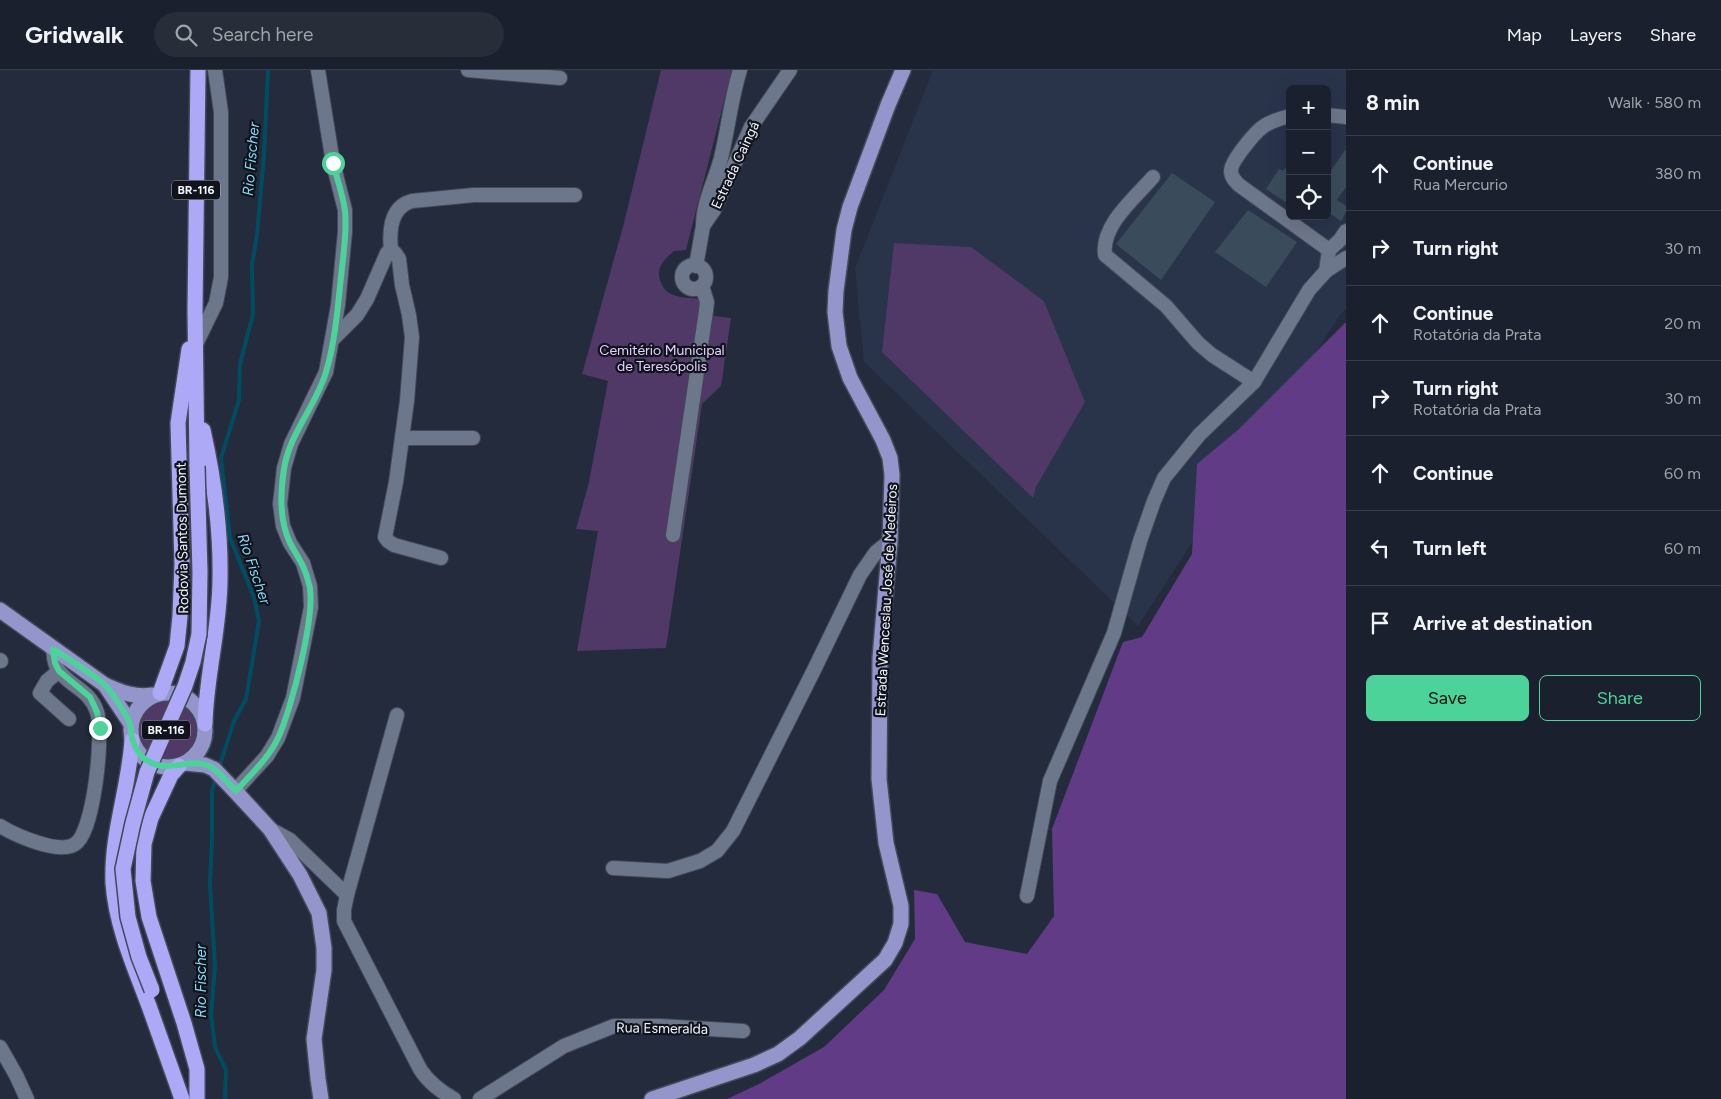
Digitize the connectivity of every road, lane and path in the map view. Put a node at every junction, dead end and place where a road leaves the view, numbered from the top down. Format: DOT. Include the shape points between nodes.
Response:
graph roads {
  1 [pos="198,70"];
  2 [pos="215,70"];
  3 [pos="318,70"];
  4 [pos="468,70"];
  5 [pos="740,70"];
  6 [pos="790,70"];
  7 [pos="903,70"];
  8 [pos="560,78"];
  9 [pos="1331,115"];
  10 [pos="1346,117"];
  11 [pos="1286,118"];
  12 [pos="1153,177"];
  13 [pos="575,195"];
  14 [pos="703,226"];
  15 [pos="1346,231"];
  16 [pos="391,250"];
  17 [pos="1329,250"];
  18 [pos="1346,258"];
  19 [pos="1326,271"];
  20 [pos="195,310"];
  21 [pos="332,340"];
  22 [pos="196,344"];
  23 [pos="1254,382"];
  24 [pos="197,403"];
  25 [pos="402,438"];
  26 [pos="473,438"];
  27 [pos="673,535"];
  28 [pos="890,541"];
  29 [pos="441,558"];
  30 [pos="0,610"];
  31 [pos="53,649"];
  32 [pos="59,671"];
  33 [pos="105,685"];
  34 [pos="157,694"];
  35 [pos="396,715"];
  36 [pos="69,719"];
  37 [pos="131,724"];
  38 [pos="205,730"];
  39 [pos="132,740"];
  40 [pos="182,764"];
  41 [pos="215,770"];
  42 [pos="231,786"];
  43 [pos="0,826"];
  44 [pos="270,829"];
  45 [pos="614,868"];
  46 [pos="347,895"];
  47 [pos="1027,896"];
  48 [pos="743,1031"];
  49 [pos="0,1046"];
  50 [pos="28,1099"];
  51 [pos="182,1099"];
  52 [pos="190,1099"];
  53 [pos="197,1099"];
  54 [pos="321,1099"];
  55 [pos="454,1099"];
  56 [pos="480,1099"];
  57 [pos="652,1099"];
  1 -- 20 [label="highway, Rodovia Santos Dumont / BR-116"];
  2 -- 22 [label="street" via="221,112 221,277 216,303"];
  3 -- 21 [label="street" via="333,163 345,210"];
  4 -- 8 [label="street"];
  5 -- 14 [label="street" via="720,161 703,211"];
  6 -- 14 [label="street, Estrada Caingá" via="751,127 714,210"];
  7 -- 28 [label="main road, Estrada Wenceslau José de Medeiros" via="850,207 836,291 837,331 845,363 890,458 893,485"];
  9 -- 10 [label="street"];
  11 -- 17 [label="street" via="1264,126 1245,146 1233,164 1233,179"];
  12 -- 23 [label="street" via="1113,222 1104,246 1105,255 1166,306 1205,349"];
  13 -- 16 [label="street" via="474,195 404,203 392,224"];
  14 -- 27 [label="street, Estrada Caingá" via="696,266 706,274 702,286 707,302"];
  15 -- 17 [label="street"];
  16 -- 21 [label="street" via="357,315"];
  16 -- 25 [label="street" via="399,259 412,337"];
  17 -- 19 [label="street"];
  18 -- 19 [label="street"];
  19 -- 23 [label="street" via="1309,290"];
  20 -- 22 [label="highway, Rodovia Santos Dumont / BR-116"];
  20 -- 34 [label="highway" via="178,423 182,564 180,616 177,646"];
  21 -- 42 [label="street" via="326,372 291,444 284,468 280,504 283,526 303,563 310,586 311,607 293,698 278,738 267,756"];
  22 -- 24 [label="highway, Rodovia Santos Dumont / BR-116"];
  23 -- 47 [label="street" via="1199,436 1164,478 1140,541 1114,633 1050,781"];
  24 -- 38 [label="highway" via="210,460 218,519 220,579 205,701"];
  24 -- 52 [label="highway, Rodovia Santos Dumont / BR-116, bridge" via="199,634 185,686 147,772 123,869 128,917 139,957"];
  25 -- 26 [label="street"];
  25 -- 29 [label="street" via="385,537 394,545"];
  28 -- 45 [label="street" via="876,552 860,575 732,831 717,851 700,861 668,871"];
  28 -- 57 [label="main road, Estrada Wenceslau José de Medeiros" via="880,658 879,779 886,844 902,906 895,943 885,960 778,1054"];
  30 -- 31 [label="main road"];
  31 -- 32 [label="street"];
  31 -- 33 [label="main road"];
  32 -- 36 [label="street" via="40,692"];
  32 -- 43 [label="street" via="90,697 100,728 98,771 86,827 81,839 66,847 43,844"];
  33 -- 34 [label="main road" via="136,696"];
  33 -- 37 [label="main road"];
  34 -- 37 [label="main road" via="146,698 137,708"];
  34 -- 38 [label="main road" via="174,692 190,699 199,710"];
  35 -- 46 [label="street"];
  37 -- 39 [label="main road"];
  38 -- 40 [label="main road" via="202,748"];
  38 -- 41 [label="main road"];
  39 -- 40 [label="main road" via="144,758 154,764 164,767"];
  39 -- 51 [label="highway" via="131,762 116,836 114,882 117,907 135,972"];
  40 -- 41 [label="main road" via="205,765"];
  40 -- 53 [label="highway" via="171,775 151,818 144,844 142,881 149,917 197,1069"];
  41 -- 42 [label="main road"];
  42 -- 44 [label="main road"];
  44 -- 46 [label="street" via="290,840"];
  44 -- 54 [label="main road" via="320,913 324,970 314,1039"];
  46 -- 55 [label="street" via="344,921 420,1069 439,1090"];
  48 -- 56 [label="street, Rua Esmeralda" via="614,1026 564,1046"];
  49 -- 50 [label="street"];
}
